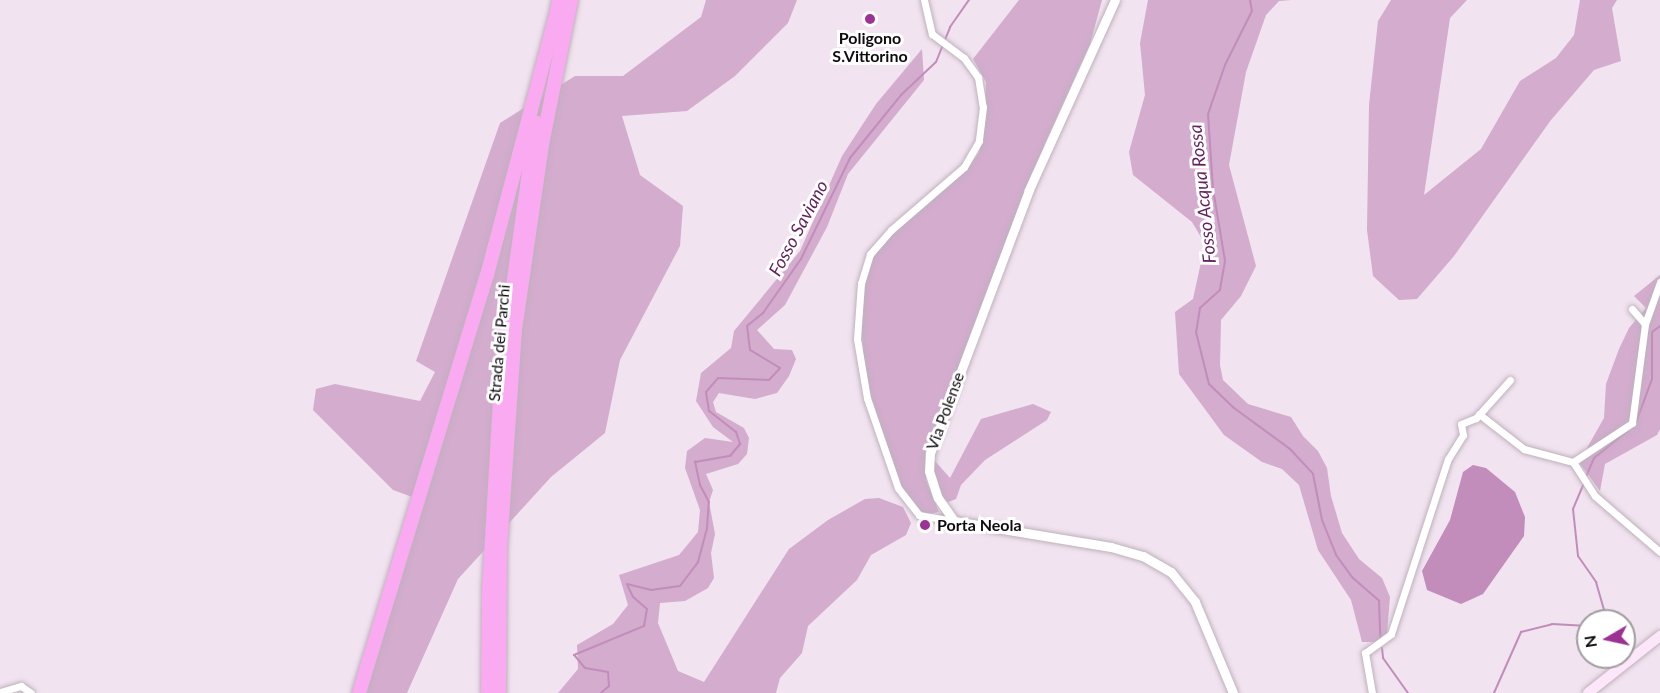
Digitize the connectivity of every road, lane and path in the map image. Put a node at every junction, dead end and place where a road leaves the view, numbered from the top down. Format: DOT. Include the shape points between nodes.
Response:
graph roads {
  1 [pos="559,0"];
  2 [pos="571,0"];
  3 [pos="924,0"];
  4 [pos="1115,0"];
  5 [pos="555,19"];
  6 [pos="1660,282"];
  7 [pos="1632,309"];
  8 [pos="1645,324"];
  9 [pos="1510,380"];
  10 [pos="1479,414"];
  11 [pos="503,419"];
  12 [pos="1573,462"];
  13 [pos="954,521"];
  14 [pos="1660,552"];
  15 [pos="1660,636"];
  16 [pos="0,692"];
  17 [pos="32,693"];
  18 [pos="359,693"];
  19 [pos="488,693"];
  20 [pos="499,693"];
  21 [pos="1233,693"];
  22 [pos="1372,693"];
  23 [pos="1588,693"];
  1 -- 5 [label="highway, Strada dei Parchi"];
  2 -- 11 [label="highway, Strada dei Parchi" via="526,246"];
  3 -- 13 [label="street" via="933,36 971,65 980,86 983,112 978,147 964,167 873,249 864,271 857,329 867,398 898,488 919,515"];
  4 -- 13 [label="street, Via Polense" via="1049,142 930,453 932,484"];
  5 -- 11 [label="highway, Strada dei Parchi" via="514,262"];
  5 -- 18 [label="highway" via="484,284"];
  6 -- 8 [label="street"];
  7 -- 8 [label="street"];
  8 -- 12 [label="street" via="1632,423"];
  9 -- 10 [label="street"];
  10 -- 12 [label="street" via="1524,449"];
  10 -- 22 [label="street" via="1461,424 1463,435 1448,459 1391,634 1365,653"];
  11 -- 19 [label="highway, Strada dei Parchi" via="489,590"];
  11 -- 20 [label="highway, Strada dei Parchi"];
  12 -- 14 [label="street" via="1595,496"];
  13 -- 21 [label="street" via="1095,543 1136,553 1165,568 1180,579 1195,602"];
  15 -- 23 [label="main road"];
  16 -- 17 [label="street" via="21,686"];
}
